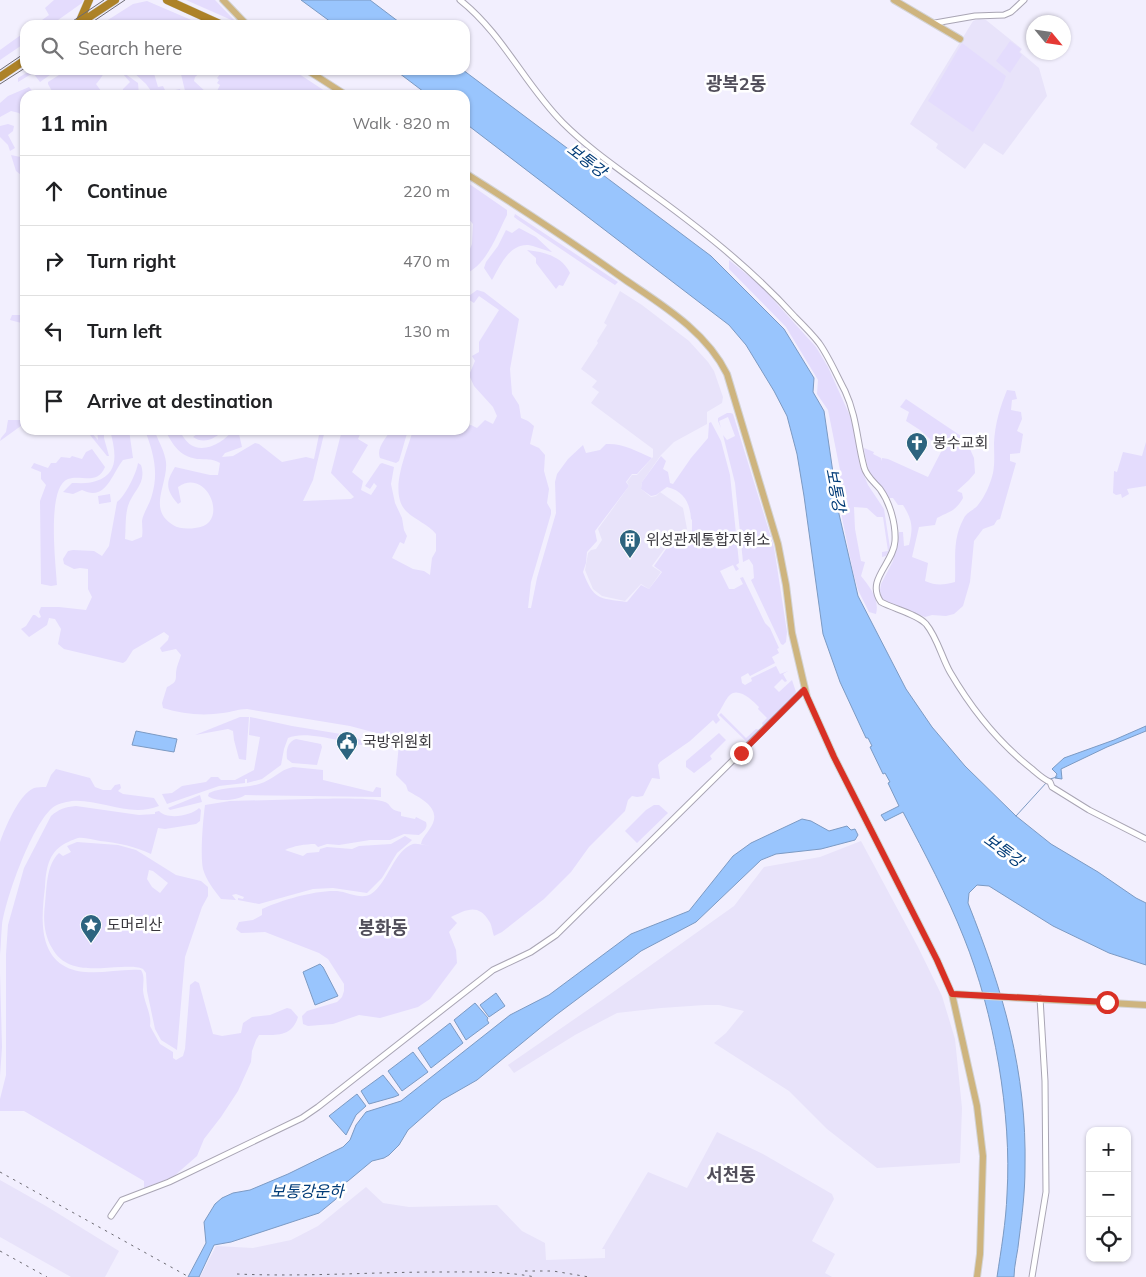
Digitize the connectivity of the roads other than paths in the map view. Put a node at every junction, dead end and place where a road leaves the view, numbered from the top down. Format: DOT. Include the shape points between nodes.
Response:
graph roads {
  1 [pos="89,0"];
  2 [pos="115,0"];
  3 [pos="167,0"];
  4 [pos="222,0"];
  5 [pos="460,0"];
  6 [pos="894,0"];
  7 [pos="1024,0"];
  8 [pos="81,20"];
  9 [pos="85,20"];
  10 [pos="211,20"];
  11 [pos="242,20"];
  12 [pos="935,23"];
  13 [pos="960,39"];
  14 [pos="20,63"];
  15 [pos="315,75"];
  16 [pos="0,77"];
  17 [pos="338,90"];
  18 [pos="470,176"];
  19 [pos="804,690"];
  20 [pos="1146,839"];
  21 [pos="952,994"];
  22 [pos="1036,998"];
  23 [pos="1146,1005"];
  24 [pos="111,1216"];
  25 [pos="977,1277"];
  26 [pos="1032,1277"];
  1 -- 8 [label="highway"];
  2 -- 9 [label="highway"];
  3 -- 10 [label="highway"];
  4 -- 11 [label="main road"];
  5 -- 20 [label="street" via="505,48 536,93 563,124 746,267 819,344 845,392 854,417 864,470 880,490 891,514 895,542 877,583 878,598 926,624 950,671 986,723 1015,756 1052,787"];
  6 -- 12 [label="main road"];
  7 -- 12 [label="street" via="1004,15"];
  12 -- 13 [label="main road"];
  14 -- 16 [label="highway"];
  15 -- 17 [label="main road"];
  18 -- 19 [label="main road" via="572,242 675,315 722,362 778,544"];
  19 -- 21 [label="main road"];
  19 -- 24 [label="street" via="556,935 531,952 493,970 302,1118 169,1182 122,1200"];
  21 -- 22 [label="main road"];
  21 -- 25 [label="main road" via="977,1106 983,1156"];
  22 -- 23 [label="main road"];
  22 -- 26 [label="street" via="1045,1080 1046,1192"];
}
